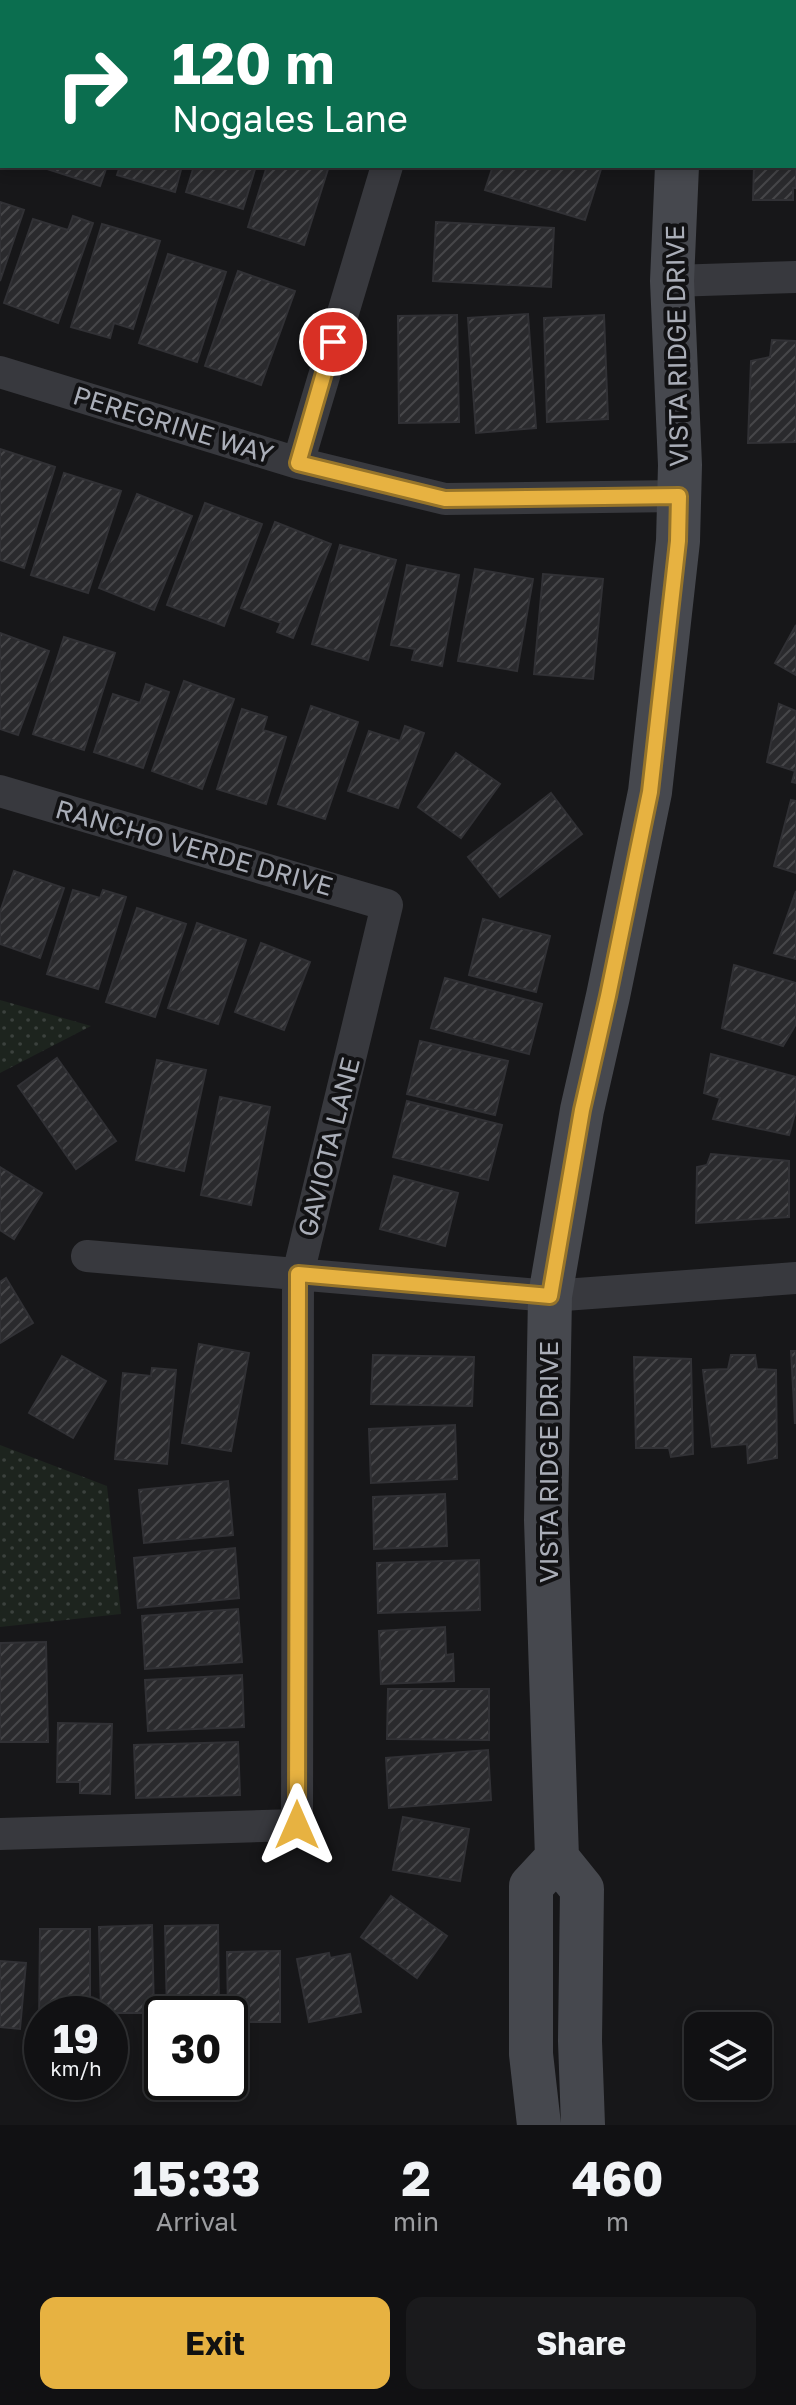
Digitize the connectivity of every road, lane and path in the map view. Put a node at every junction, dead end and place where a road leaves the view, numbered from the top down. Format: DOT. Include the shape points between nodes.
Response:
graph roads {
  1 [pos="386,168"];
  2 [pos="677,168"];
  3 [pos="796,277"];
  4 [pos="672,281"];
  5 [pos="0,372"];
  6 [pos="298,463"];
  7 [pos="679,496"];
  8 [pos="0,791"];
  9 [pos="387,905"];
  10 [pos="87,1256"];
  11 [pos="298,1274"];
  12 [pos="796,1278"];
  13 [pos="550,1296"];
  14 [pos="0,1834"];
  15 [pos="557,1858"];
  16 [pos="539,2125"];
  17 [pos="583,2125"];
  1 -- 6 [label="street"];
  2 -- 4 [label="street, VISTA RIDGE DRIVE"];
  3 -- 4 [label="street"];
  4 -- 7 [label="street, VISTA RIDGE DRIVE"];
  5 -- 6 [label="street, PEREGRINE WAY"];
  6 -- 7 [label="street, PEREGRINE WAY" via="445,499"];
  7 -- 13 [label="street, VISTA RIDGE DRIVE" via="650,792 582,1110"];
  8 -- 9 [label="street, RANCHO VERDE DRIVE"];
  9 -- 11 [label="street, GAVIOTA LANE"];
  10 -- 11 [label="street"];
  11 -- 13 [label="street"];
  11 -- 14 [label="street, GAVIOTA LANE" via="297,1825"];
  12 -- 13 [label="street"];
  13 -- 15 [label="street, VISTA RIDGE DRIVE" via="546,1520"];
  15 -- 16 [label="street" via="531,1886 531,2054"];
  15 -- 17 [label="street" via="582,1889"];
}
